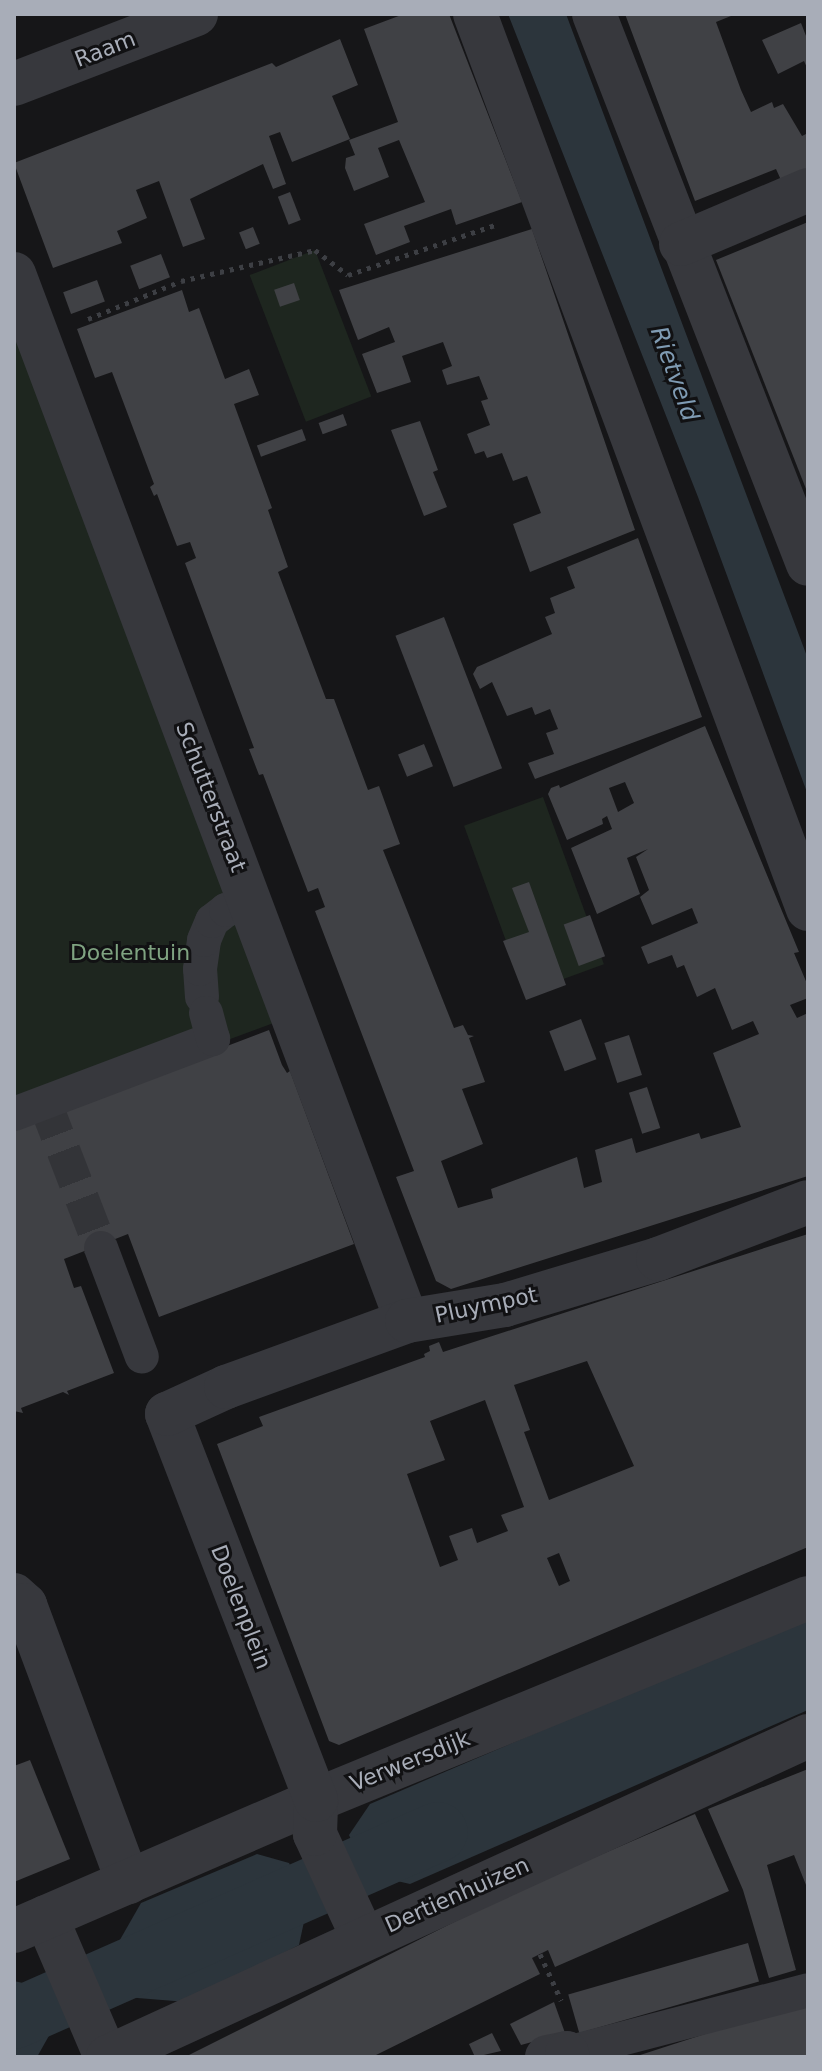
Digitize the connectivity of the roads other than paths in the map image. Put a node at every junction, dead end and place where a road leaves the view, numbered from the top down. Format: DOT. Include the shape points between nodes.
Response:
graph roads {
  1 [pos="196,14"];
  2 [pos="475,14"];
  3 [pos="594,14"];
  4 [pos="14,84"];
  5 [pos="808,190"];
  6 [pos="681,244"];
  7 [pos="14,274"];
  8 [pos="808,564"];
  9 [pos="251,902"];
  10 [pos="808,909"];
  11 [pos="14,1114"];
  12 [pos="808,1202"];
  13 [pos="101,1248"];
  14 [pos="407,1321"];
  15 [pos="142,1357"];
  16 [pos="160,1404"];
  17 [pos="14,1595"];
  18 [pos="808,1598"];
  19 [pos="808,1736"];
  20 [pos="315,1817"];
  21 [pos="128,1882"];
  22 [pos="355,1921"];
  23 [pos="40,1932"];
  24 [pos="808,1990"];
  25 [pos="103,2047"];
  26 [pos="560,2056"];
  1 -- 4 [label="street, Raam"];
  2 -- 10 [label="street"];
  3 -- 6 [label="street"];
  5 -- 6 [label="street"];
  6 -- 8 [label="street"];
  7 -- 9 [label="street, Schutterstraat"];
  9 -- 11 [label="street" via="212,921 204,940 200,969 213,1039"];
  9 -- 14 [label="street, Schutterstraat"];
  12 -- 14 [label="street, Pluympot" via="658,1259 521,1300"];
  13 -- 15 [label="street"];
  14 -- 16 [label="street, Pluympot" via="226,1387"];
  16 -- 20 [label="street, Doelenplein"];
  17 -- 21 [label="street" via="25,1605"];
  18 -- 20 [label="street, Verwersdijk"];
  19 -- 22 [label="street, Dertienhuizen"];
  20 -- 21 [label="street, Verwersdijk"];
  20 -- 22 [label="street, Doelenplein"];
  21 -- 23 [label="street, Verwersdijk"];
  22 -- 25 [label="street, Dertienhuizen"];
  23 -- 25 [label="street"];
  24 -- 26 [label="street"];
}
